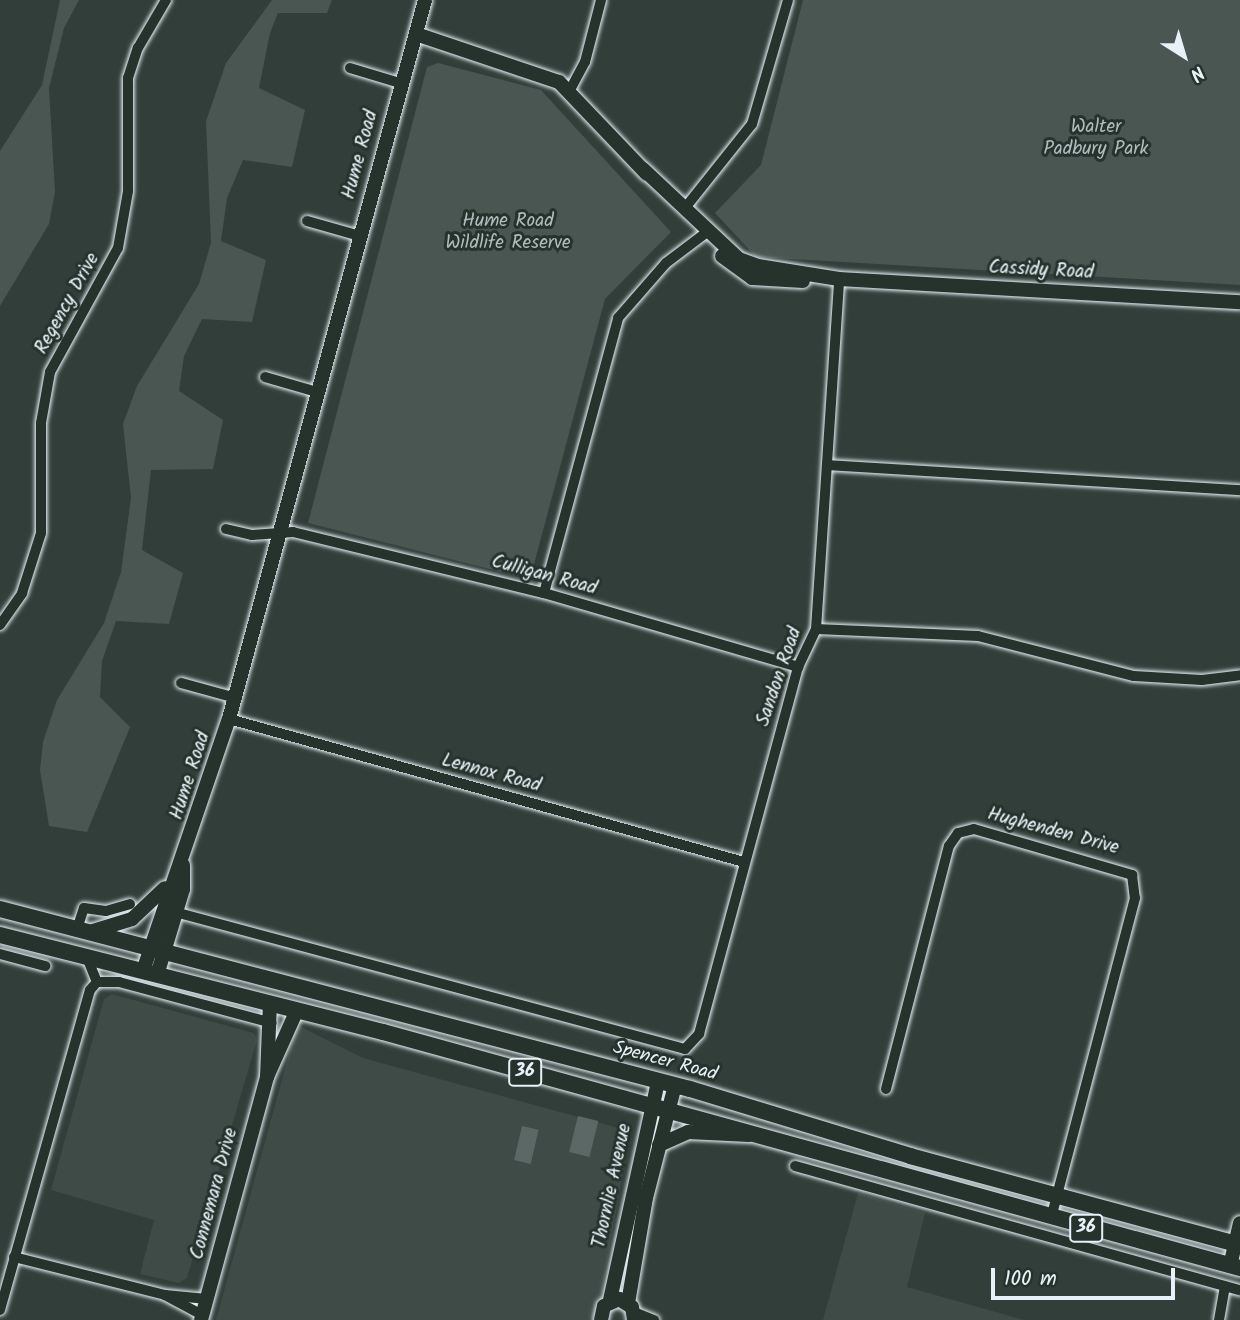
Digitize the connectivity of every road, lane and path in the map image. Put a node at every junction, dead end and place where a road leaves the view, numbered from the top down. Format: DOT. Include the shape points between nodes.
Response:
graph roads {
  1 [pos="166,0"];
  2 [pos="425,0"];
  3 [pos="601,0"];
  4 [pos="788,0"];
  5 [pos="414,39"];
  6 [pos="350,68"];
  7 [pos="400,83"];
  8 [pos="570,90"];
  9 [pos="643,169"];
  10 [pos="685,208"];
  11 [pos="307,221"];
  12 [pos="703,234"];
  13 [pos="360,236"];
  14 [pos="839,279"];
  15 [pos="1240,302"];
  16 [pos="265,377"];
  17 [pos="317,392"];
  18 [pos="827,465"];
  19 [pos="1240,491"];
  20 [pos="226,529"];
  21 [pos="278,534"];
  22 [pos="544,593"];
  23 [pos="0,625"];
  24 [pos="816,629"];
  25 [pos="798,667"];
  26 [pos="1240,675"];
  27 [pos="181,683"];
  28 [pos="236,698"];
  29 [pos="229,719"];
  30 [pos="744,862"];
  31 [pos="183,865"];
  32 [pos="172,879"];
  33 [pos="130,904"];
  34 [pos="0,909"];
  35 [pos="176,912"];
  36 [pos="0,928"];
  37 [pos="85,929"];
  38 [pos="0,935"];
  39 [pos="157,947"];
  40 [pos="0,954"];
  41 [pos="86,955"];
  42 [pos="45,965"];
  43 [pos="151,970"];
  44 [pos="97,982"];
  45 [pos="330,994"];
  46 [pos="270,1003"];
  47 [pos="297,1010"];
  48 [pos="272,1023"];
  49 [pos="699,1034"];
  50 [pos="466,1055"];
  51 [pos="267,1077"];
  52 [pos="658,1081"];
  53 [pos="675,1086"];
  54 [pos="886,1088"];
  55 [pos="650,1107"];
  56 [pos="668,1111"];
  57 [pos="754,1134"];
  58 [pos="659,1145"];
  59 [pos="795,1166"];
  60 [pos="1055,1195"];
  61 [pos="1051,1218"];
  62 [pos="1240,1223"];
  63 [pos="639,1238"];
  64 [pos="620,1245"];
  65 [pos="1238,1245"];
  66 [pos="14,1257"];
  67 [pos="1235,1267"];
  68 [pos="1225,1287"];
  69 [pos="1240,1290"];
  70 [pos="165,1296"];
  71 [pos="206,1299"];
  72 [pos="610,1300"];
  73 [pos="0,1310"];
  74 [pos="632,1312"];
  75 [pos="201,1318"];
  76 [pos="601,1320"];
  77 [pos="654,1320"];
  78 [pos="1219,1320"];
  1 -- 23 [label="street, Regency Drive" via="138,48 128,78 128,191 118,248 50,372 40,423 41,533 22,593"];
  2 -- 5 [label="street, Hume Road"];
  3 -- 8 [label="street" via="585,62"];
  4 -- 10 [label="street" via="752,124"];
  5 -- 7 [label="street, Hume Road"];
  5 -- 8 [label="street, Cassidy Road" via="545,76"];
  6 -- 7 [label="street"];
  7 -- 13 [label="street, Hume Road"];
  8 -- 9 [label="street, Cassidy Road"];
  9 -- 10 [label="street, Cassidy Road"];
  9 -- 12 [label="street, Cassidy Road"];
  10 -- 12 [label="street, Cassidy Road"];
  11 -- 13 [label="street"];
  12 -- 14 [label="street, Cassidy Road" via="752,278"];
  12 -- 22 [label="street" via="666,263 618,318"];
  13 -- 17 [label="street, Hume Road"];
  14 -- 15 [label="street, Cassidy Road"];
  14 -- 18 [label="street, Sandon Road"];
  16 -- 17 [label="street"];
  17 -- 21 [label="street, Hume Road"];
  18 -- 19 [label="street"];
  18 -- 24 [label="street, Sandon Road"];
  20 -- 21 [label="street"];
  21 -- 22 [label="street, Culligan Road" via="293,532"];
  21 -- 28 [label="street, Hume Road"];
  22 -- 25 [label="street, Culligan Road"];
  24 -- 25 [label="street, Sandon Road"];
  24 -- 26 [label="street" via="1018,642 1135,676 1202,680"];
  25 -- 30 [label="street, Sandon Road"];
  27 -- 28 [label="street"];
  28 -- 29 [label="street, Hume Road"];
  29 -- 30 [label="street, Lennox Road"];
  29 -- 31 [label="street, Hume Road"];
  30 -- 49 [label="street, Sandon Road"];
  31 -- 32 [label="street, Hume Road"];
  31 -- 35 [label="street, Hume Road"];
  32 -- 37 [label="street, Hume Road" via="132,919"];
  32 -- 39 [label="street, Hume Road"];
  33 -- 37 [label="street" via="106,911 84,908"];
  34 -- 37 [label="main road, Spencer Road / 36"];
  35 -- 39 [label="street, Hume Road"];
  35 -- 49 [label="street, Spencer Road" via="685,1049"];
  36 -- 41 [label="main road" via="65,943"];
  37 -- 39 [label="main road, Spencer Road / 36"];
  38 -- 41 [label="main road, 36"];
  39 -- 43 [label="street, Hume Road"];
  39 -- 45 [label="main road, Spencer Road / 36"];
  40 -- 42 [label="street"];
  41 -- 43 [label="main road, 36"];
  41 -- 44 [label="street"];
  43 -- 46 [label="main road, 36"];
  44 -- 48 [label="street" via="119,982"];
  44 -- 66 [label="street" via="90,990"];
  45 -- 50 [label="main road" via="349,1009 458,1040"];
  45 -- 52 [label="main road, Spencer Road / 36"];
  46 -- 47 [label="main road, 36"];
  46 -- 48 [label="street, Connemara Drive"];
  47 -- 50 [label="main road, 36"];
  47 -- 51 [label="street, Connemara Drive"];
  48 -- 51 [label="street, Connemara Drive"];
  50 -- 55 [label="main road, 36"];
  51 -- 71 [label="street, Connemara Drive"];
  52 -- 53 [label="main road, Spencer Road / 36"];
  52 -- 55 [label="street, Thornlie Avenue"];
  53 -- 56 [label="street, Thornlie Avenue"];
  53 -- 60 [label="main road, Spencer Road / 36"];
  54 -- 60 [label="street, Hughenden Drive" via="949,846 958,833 974,829 1125,870 1136,883 1135,898"];
  55 -- 56 [label="main road, 36"];
  55 -- 64 [label="street, Thornlie Avenue"];
  56 -- 57 [label="main road, 36"];
  56 -- 58 [label="street, Thornlie Avenue"];
  57 -- 58 [label="street" via="741,1138 688,1132"];
  57 -- 61 [label="main road, 36"];
  58 -- 63 [label="street, Thornlie Avenue"];
  59 -- 68 [label="street"];
  60 -- 61 [label="street, Hughenden Drive"];
  60 -- 65 [label="main road, Spencer Road / 36"];
  61 -- 67 [label="main road, 36"];
  62 -- 65 [label="street"];
  63 -- 64 [label="street"];
  63 -- 74 [label="street, Thornlie Avenue"];
  64 -- 72 [label="street, Thornlie Avenue"];
  65 -- 67 [label="street"];
  66 -- 70 [label="street"];
  66 -- 73 [label="street"];
  68 -- 69 [label="street"];
  68 -- 78 [label="street"];
  70 -- 71 [label="street"];
  70 -- 75 [label="street"];
  71 -- 75 [label="street, Connemara Drive"];
  72 -- 74 [label="street"];
  72 -- 76 [label="street, Thornlie Avenue"];
  74 -- 77 [label="street"];
}
